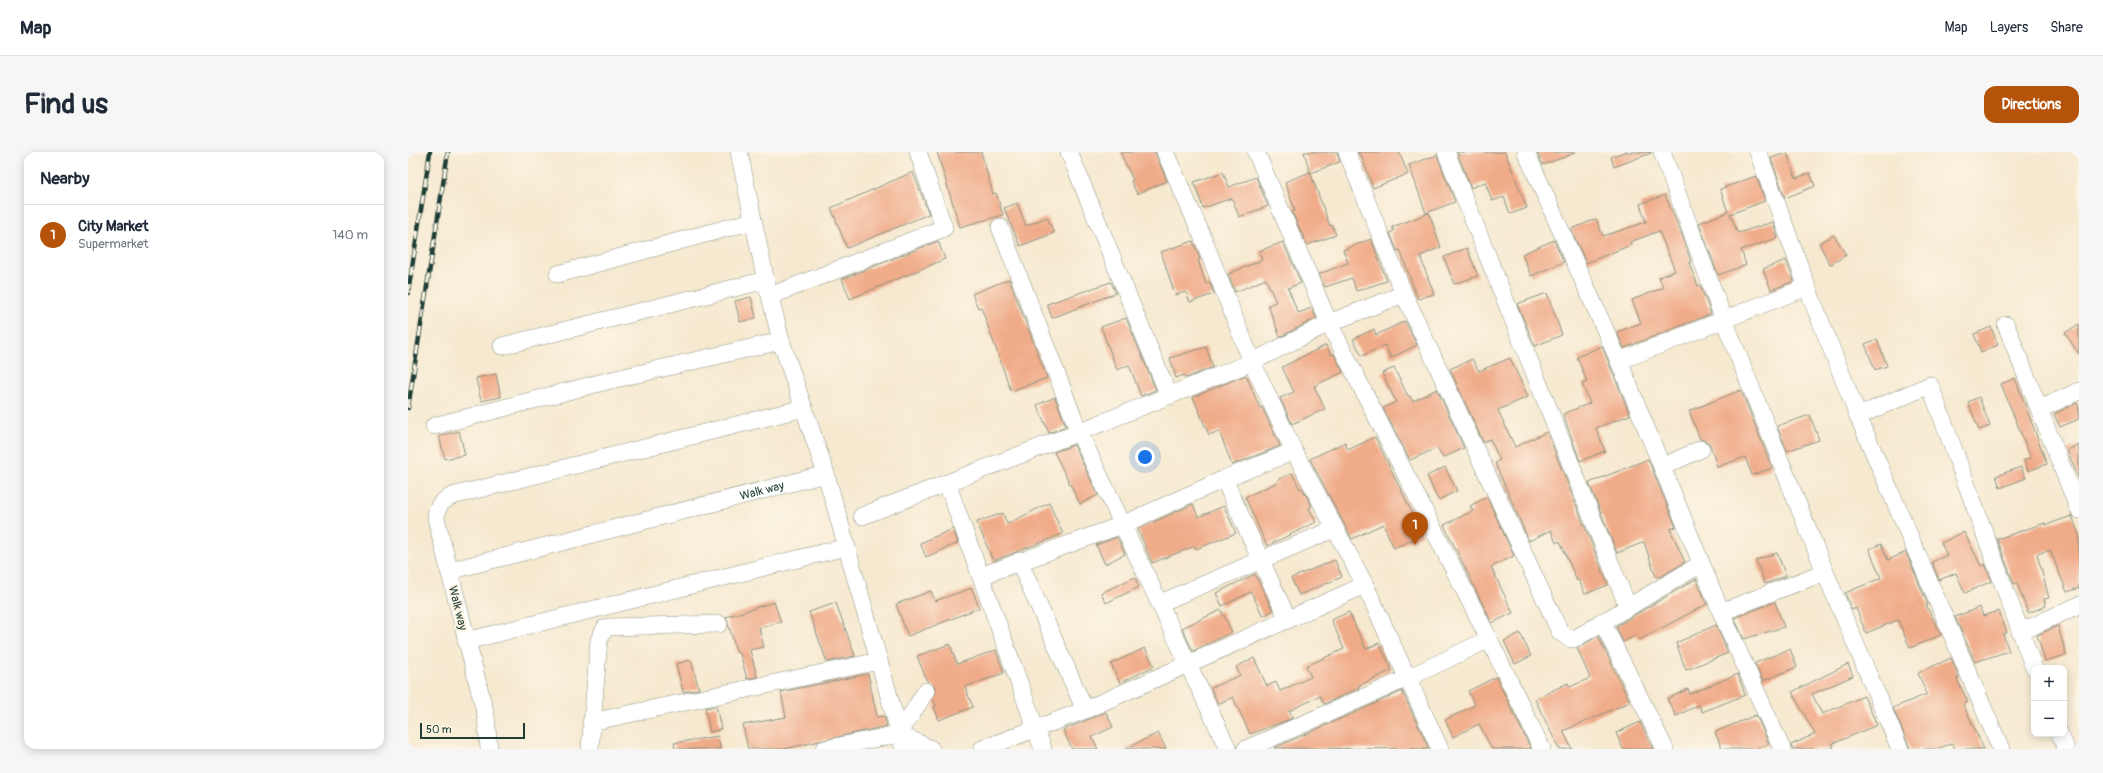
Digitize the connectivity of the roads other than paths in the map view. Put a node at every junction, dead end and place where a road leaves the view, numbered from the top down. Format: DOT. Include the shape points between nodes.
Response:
graph roads {
  1 [pos="739,152"];
  2 [pos="918,152"];
  3 [pos="1069,152"];
  4 [pos="1165,152"];
  5 [pos="1256,152"];
  6 [pos="1347,152"];
  7 [pos="1446,152"];
  8 [pos="1526,152"];
  9 [pos="1662,152"];
  10 [pos="1758,152"];
  11 [pos="753,222"];
  12 [pos="1000,227"];
  13 [pos="558,274"];
  14 [pos="1807,287"];
  15 [pos="768,288"];
  16 [pos="1404,294"];
  17 [pos="1724,320"];
  18 [pos="1329,323"];
  19 [pos="2006,325"];
  20 [pos="781,341"];
  21 [pos="502,346"];
  22 [pos="1619,361"];
  23 [pos="1252,362"];
  24 [pos="2079,392"];
  25 [pos="1169,396"];
  26 [pos="804,408"];
  27 [pos="2040,409"];
  28 [pos="1858,416"];
  29 [pos="434,426"];
  30 [pos="1079,432"];
  31 [pos="1701,449"];
  32 [pos="1294,452"];
  33 [pos="1662,467"];
  34 [pos="826,474"];
  35 [pos="1224,479"];
  36 [pos="947,483"];
  37 [pos="2077,501"];
  38 [pos="862,516"];
  39 [pos="1122,525"];
  40 [pos="1334,529"];
  41 [pos="846,547"];
  42 [pos="1259,560"];
  43 [pos="1019,561"];
  44 [pos="1701,564"];
  45 [pos="449,571"];
  46 [pos="1825,572"];
  47 [pos="981,576"];
  48 [pos="1365,585"];
  49 [pos="1160,603"];
  50 [pos="2079,605"];
  51 [pos="1628,607"];
  52 [pos="1721,612"];
  53 [pos="1288,620"];
  54 [pos="1602,621"];
  55 [pos="719,624"];
  56 [pos="2020,632"];
  57 [pos="1489,639"];
  58 [pos="468,649"];
  59 [pos="879,661"];
  60 [pos="1188,664"];
  61 [pos="2033,665"];
  62 [pos="1408,678"];
  63 [pos="926,691"];
  64 [pos="1085,710"];
  65 [pos="592,722"];
  66 [pos="1036,728"];
  67 [pos="2061,737"];
  68 [pos="901,742"];
  69 [pos="489,749"];
  70 [pos="590,749"];
  71 [pos="824,749"];
  72 [pos="931,749"];
  73 [pos="982,749"];
  74 [pos="1043,749"];
  75 [pos="1228,749"];
  76 [pos="1246,749"];
  77 [pos="1440,749"];
  78 [pos="1542,749"];
  79 [pos="1665,749"];
  80 [pos="1782,749"];
  81 [pos="1900,749"];
  82 [pos="2001,749"];
  83 [pos="2066,749"];
  1 -- 11 [label="street"];
  2 -- 15 [label="street" via="944,228"];
  3 -- 25 [label="street"];
  4 -- 23 [label="street" via="1201,233"];
  5 -- 18 [label="street"];
  6 -- 16 [label="street"];
  7 -- 51 [label="street"];
  8 -- 22 [label="street"];
  9 -- 17 [label="street"];
  10 -- 14 [label="street"];
  11 -- 13 [label="street"];
  11 -- 15 [label="street"];
  12 -- 30 [label="street"];
  14 -- 17 [label="street"];
  14 -- 28 [label="street"];
  15 -- 20 [label="street"];
  15 -- 21 [label="street"];
  16 -- 18 [label="street"];
  16 -- 54 [label="street" via="1560,632 1570,639 1576,638"];
  17 -- 22 [label="street"];
  17 -- 46 [label="street"];
  18 -- 23 [label="street"];
  18 -- 57 [label="street"];
  19 -- 27 [label="street"];
  20 -- 26 [label="street"];
  20 -- 29 [label="street" via="607,381"];
  22 -- 33 [label="street"];
  23 -- 25 [label="street"];
  23 -- 32 [label="street"];
  24 -- 27 [label="street"];
  25 -- 30 [label="street"];
  26 -- 34 [label="street"];
  26 -- 45 [label="street" via="452,496 440,504 436,513"];
  27 -- 37 [label="street"];
  28 -- 56 [label="street" via="1930,386"];
  28 -- 82 [label="street"];
  30 -- 36 [label="street"];
  30 -- 39 [label="street"];
  31 -- 33 [label="street"];
  32 -- 35 [label="street"];
  32 -- 40 [label="street"];
  33 -- 44 [label="street"];
  34 -- 41 [label="street"];
  34 -- 45 [label="street, Walk way"];
  35 -- 39 [label="street"];
  35 -- 42 [label="street"];
  36 -- 38 [label="street"];
  36 -- 47 [label="street"];
  39 -- 43 [label="street"];
  39 -- 49 [label="street"];
  40 -- 42 [label="street"];
  40 -- 48 [label="street"];
  41 -- 58 [label="street, Walk way"];
  41 -- 59 [label="street"];
  42 -- 49 [label="street"];
  42 -- 53 [label="street"];
  43 -- 47 [label="street"];
  43 -- 64 [label="street"];
  44 -- 51 [label="street"];
  44 -- 52 [label="street"];
  45 -- 58 [label="street, Walk way"];
  46 -- 52 [label="street"];
  46 -- 81 [label="street"];
  47 -- 66 [label="street"];
  48 -- 53 [label="street"];
  48 -- 62 [label="street"];
  49 -- 60 [label="street"];
  50 -- 56 [label="street"];
  51 -- 54 [label="street"];
  52 -- 80 [label="street"];
  53 -- 60 [label="street"];
  54 -- 79 [label="street"];
  55 -- 65 [label="street" via="605,628 599,640"];
  56 -- 61 [label="street"];
  57 -- 62 [label="street"];
  57 -- 78 [label="street"];
  58 -- 69 [label="street" via="486,716"];
  59 -- 65 [label="street"];
  59 -- 68 [label="street"];
  60 -- 64 [label="street"];
  60 -- 75 [label="street"];
  62 -- 76 [label="street"];
  62 -- 77 [label="street"];
  63 -- 68 [label="street"];
  64 -- 66 [label="street"];
  65 -- 70 [label="street"];
  66 -- 73 [label="street"];
  66 -- 74 [label="street"];
  67 -- 83 [label="street"];
  68 -- 71 [label="street"];
  68 -- 72 [label="street"];
}
